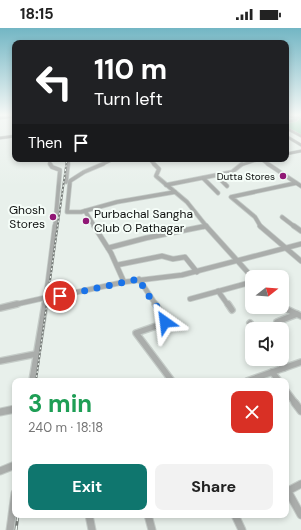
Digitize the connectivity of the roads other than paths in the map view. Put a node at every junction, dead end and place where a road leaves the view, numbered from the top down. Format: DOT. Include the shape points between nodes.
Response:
graph roads {
  1 [pos="290,138"];
  2 [pos="301,145"];
  3 [pos="289,150"];
  4 [pos="301,151"];
  5 [pos="292,152"];
  6 [pos="289,153"];
  7 [pos="50,162"];
  8 [pos="69,162"];
  9 [pos="107,162"];
  10 [pos="152,162"];
  11 [pos="247,162"];
  12 [pos="264,162"];
  13 [pos="217,176"];
  14 [pos="203,178"];
  15 [pos="68,182"];
  16 [pos="60,183"];
  17 [pos="296,183"];
  18 [pos="166,185"];
  19 [pos="227,186"];
  20 [pos="301,186"];
  21 [pos="175,192"];
  22 [pos="218,193"];
  23 [pos="85,211"];
  24 [pos="282,217"];
  25 [pos="206,226"];
  26 [pos="301,231"];
  27 [pos="301,244"];
  28 [pos="108,248"];
  29 [pos="287,248"];
  30 [pos="239,260"];
  31 [pos="301,261"];
  32 [pos="117,265"];
  33 [pos="247,270"];
  34 [pos="196,272"];
  35 [pos="139,279"];
  36 [pos="124,282"];
  37 [pos="245,284"];
  38 [pos="218,291"];
  39 [pos="60,296"];
  40 [pos="44,298"];
  41 [pos="190,298"];
  42 [pos="0,308"];
  43 [pos="232,310"];
  44 [pos="289,310"];
  45 [pos="299,315"];
  46 [pos="277,322"];
  47 [pos="36,354"];
  48 [pos="0,361"];
  49 [pos="301,362"];
  50 [pos="284,368"];
  51 [pos="272,372"];
  52 [pos="32,378"];
  53 [pos="170,378"];
  54 [pos="255,378"];
  55 [pos="277,378"];
  56 [pos="289,395"];
  57 [pos="12,410"];
  58 [pos="301,411"];
  59 [pos="0,412"];
  60 [pos="12,467"];
  61 [pos="0,471"];
  62 [pos="301,484"];
  63 [pos="289,489"];
  64 [pos="289,494"];
  65 [pos="12,515"];
  66 [pos="301,515"];
  67 [pos="90,518"];
  68 [pos="149,518"];
  69 [pos="237,518"];
  70 [pos="10,530"];
  71 [pos="92,530"];
  72 [pos="152,530"];
  73 [pos="242,530"];
  1 -- 2 [label="street"];
  3 -- 5 [label="street"];
  4 -- 5 [label="street"];
  5 -- 6 [label="street"];
  7 -- 16 [label="street" via="52,167 60,170"];
  8 -- 15 [label="street"];
  9 -- 15 [label="street"];
  10 -- 18 [label="street" via="159,169 156,176"];
  11 -- 13 [label="street" via="233,172"];
  12 -- 17 [label="street"];
  13 -- 14 [label="street"];
  13 -- 19 [label="street"];
  14 -- 18 [label="street"];
  14 -- 22 [label="street"];
  15 -- 16 [label="street"];
  15 -- 23 [label="street" via="66,211"];
  16 -- 40 [label="street"];
  17 -- 20 [label="street"];
  17 -- 29 [label="street" via="231,197"];
  18 -- 21 [label="street"];
  21 -- 23 [label="street" via="111,203"];
  21 -- 25 [label="street" via="187,202"];
  23 -- 28 [label="street"];
  24 -- 26 [label="street"];
  25 -- 28 [label="street"];
  25 -- 30 [label="street"];
  27 -- 29 [label="street"];
  28 -- 32 [label="street"];
  29 -- 30 [label="street"];
  29 -- 31 [label="street"];
  30 -- 33 [label="street"];
  30 -- 34 [label="street"];
  32 -- 34 [label="street" via="162,256 173,259 183,257 189,260"];
  32 -- 36 [label="street"];
  34 -- 35 [label="street"];
  35 -- 36 [label="street"];
  35 -- 53 [label="street" via="166,319 162,324 136,333"];
  36 -- 39 [label="street"];
  37 -- 38 [label="street"];
  38 -- 41 [label="street"];
  38 -- 43 [label="street"];
  40 -- 42 [label="street"];
  40 -- 47 [label="street"];
  44 -- 45 [label="street"];
  45 -- 46 [label="street"];
  47 -- 48 [label="street"];
  47 -- 52 [label="street"];
  49 -- 50 [label="street"];
  50 -- 51 [label="street"];
  51 -- 54 [label="street"];
  51 -- 55 [label="street"];
  56 -- 58 [label="street"];
  57 -- 59 [label="street"];
  60 -- 61 [label="street"];
  62 -- 63 [label="street"];
  64 -- 66 [label="street"];
  65 -- 70 [label="street"];
  67 -- 71 [label="street"];
  68 -- 72 [label="street"];
  69 -- 73 [label="street"];
}
